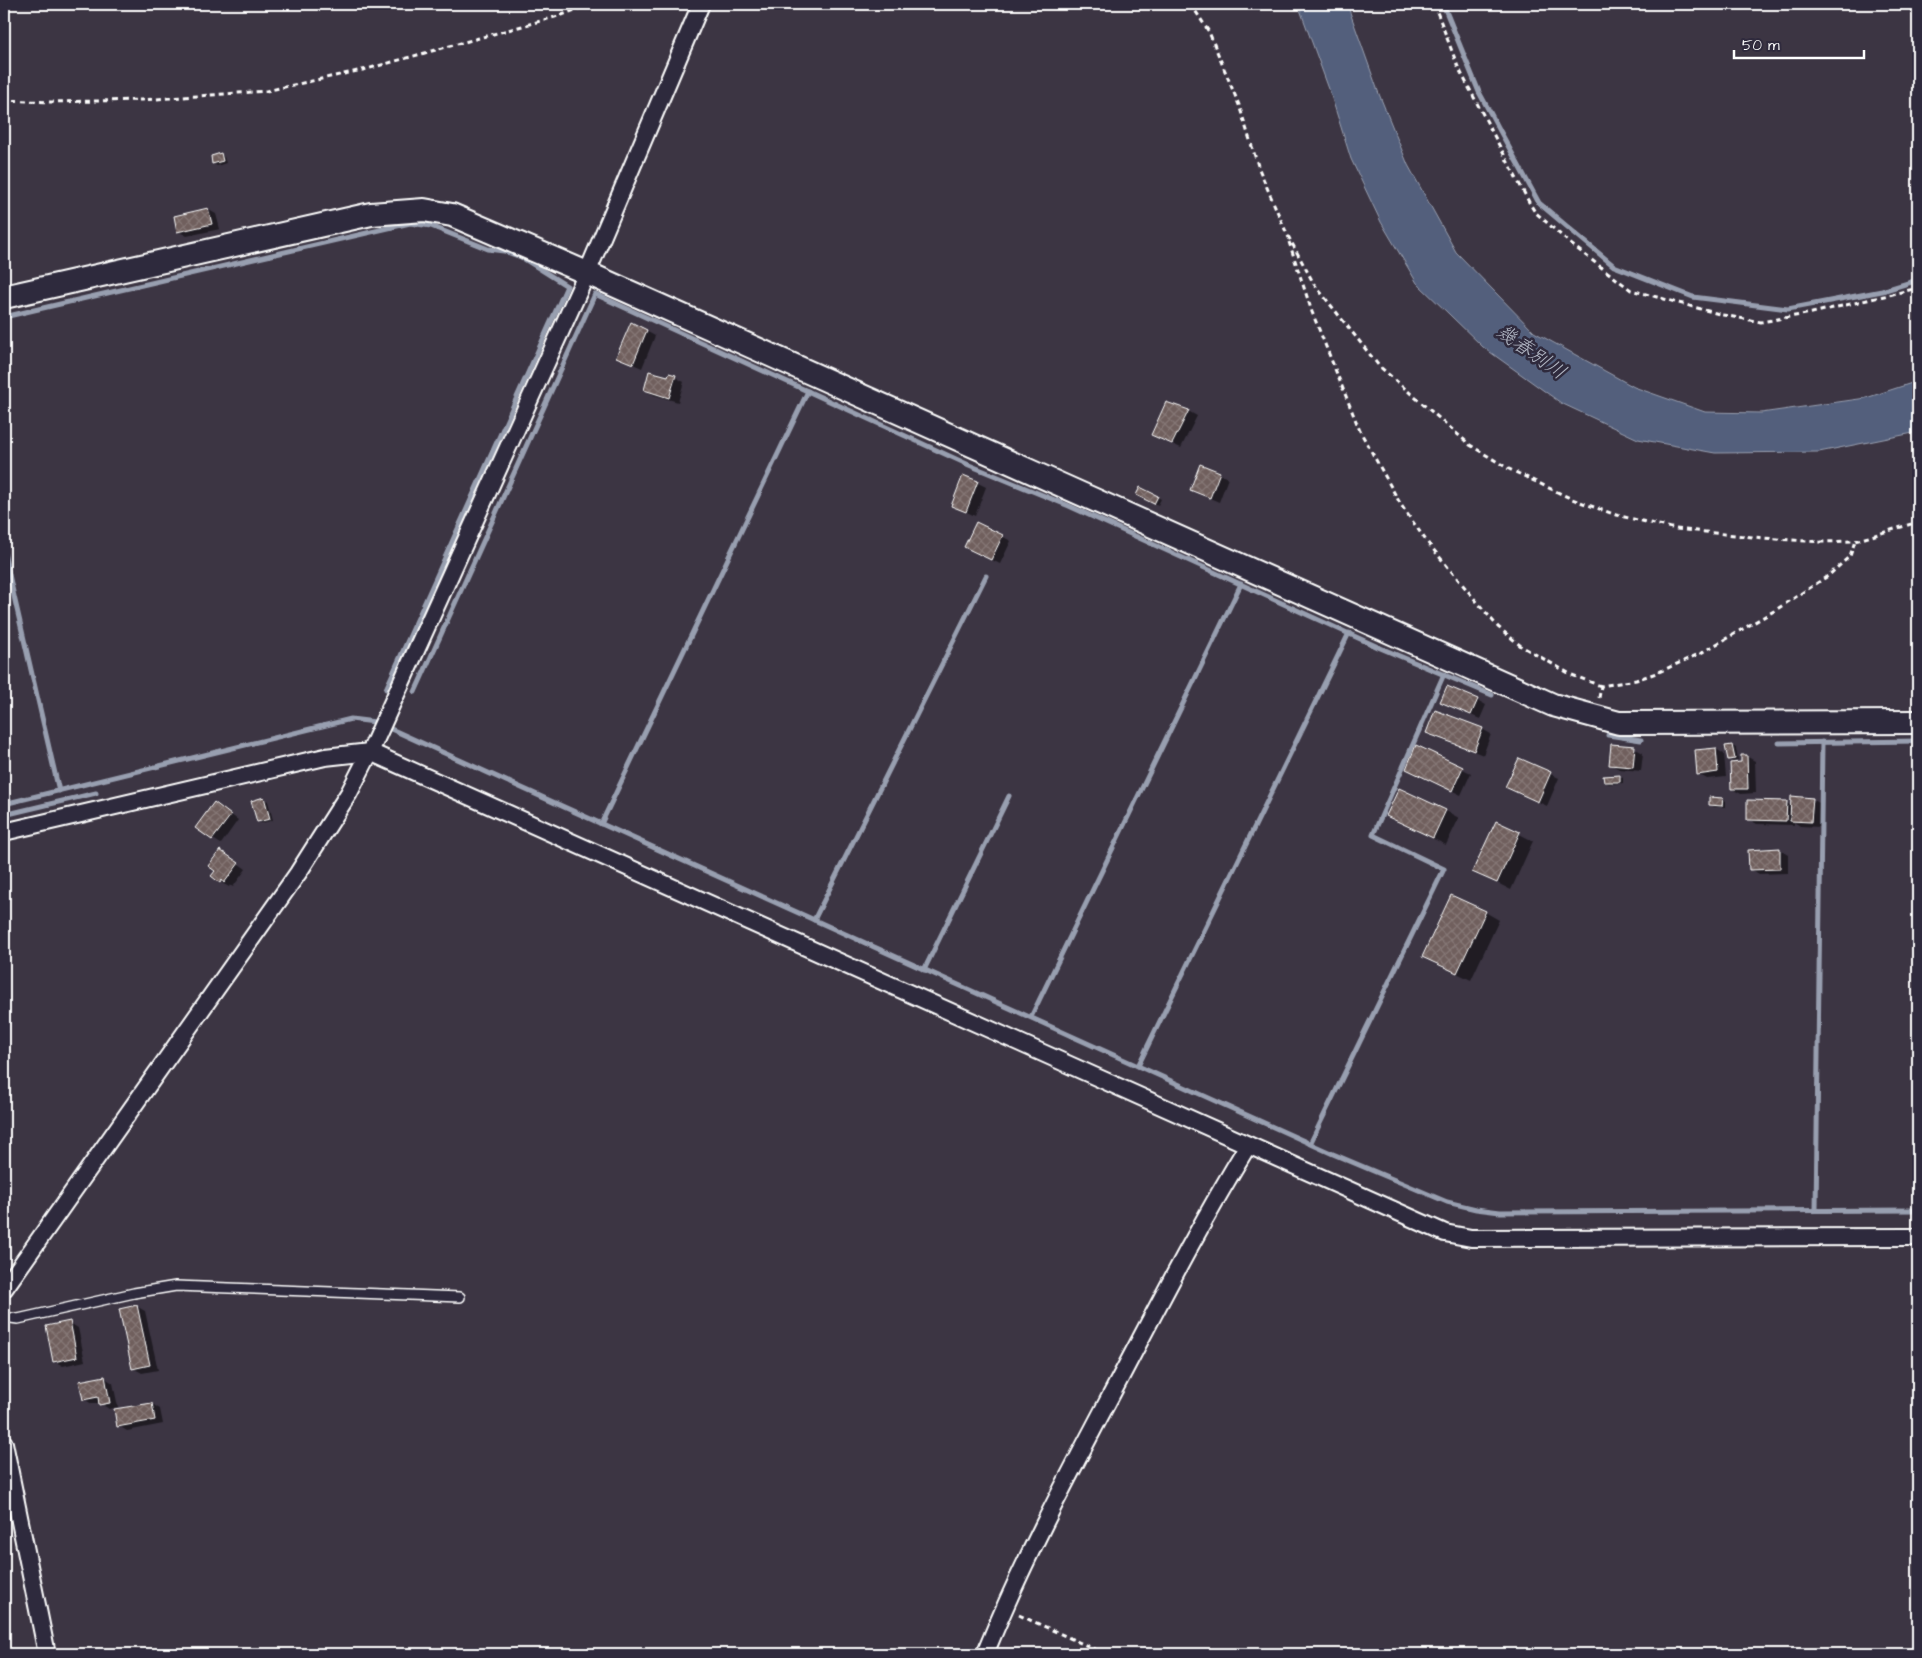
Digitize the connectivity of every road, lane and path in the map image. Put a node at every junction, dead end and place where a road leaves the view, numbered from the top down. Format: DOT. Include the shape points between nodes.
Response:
graph roads {
  1 [pos="591,4"];
  2 [pos="701,4"];
  3 [pos="1191,4"];
  4 [pos="1434,4"];
  5 [pos="4,100"];
  6 [pos="1287,234"];
  7 [pos="587,274"];
  8 [pos="1918,288"];
  9 [pos="4,297"];
  10 [pos="1918,522"];
  11 [pos="1855,541"];
  12 [pos="1600,686"];
  13 [pos="1597,718"];
  14 [pos="1918,722"];
  15 [pos="370,752"];
  16 [pos="4,832"];
  17 [pos="1248,1145"];
  18 [pos="1918,1237"];
  19 [pos="4,1290"];
  20 [pos="460,1297"];
  21 [pos="4,1317"];
  22 [pos="4,1444"];
  23 [pos="1004,1608"];
  24 [pos="47,1654"];
  25 [pos="985,1654"];
  26 [pos="1105,1654"];
  1 -- 5 [label="path" via="385,64 266,91 142,100"];
  2 -- 7 [label="street"];
  3 -- 6 [label="path" via="1210,32 1240,105 1259,169"];
  4 -- 8 [label="path" via="1458,67 1535,212 1631,290 1761,322"];
  6 -- 11 [label="path" via="1314,284 1379,366 1470,445 1509,469 1544,487 1616,515 1676,529 1821,542"];
  6 -- 12 [label="path" via="1312,312 1360,431 1401,505 1498,627 1521,646 1572,675"];
  7 -- 9 [label="street" via="452,216 424,210 403,210 370,214"];
  7 -- 13 [label="street" via="1553,705"];
  7 -- 15 [label="street"];
  10 -- 11 [label="path"];
  11 -- 12 [label="path" via="1850,556 1828,576 1702,653 1636,680"];
  12 -- 13 [label="path"];
  13 -- 14 [label="street" via="1619,723"];
  15 -- 16 [label="street" via="325,757"];
  15 -- 17 [label="street"];
  15 -- 19 [label="street" via="350,793 298,872"];
  17 -- 18 [label="street" via="1445,1233 1471,1238"];
  17 -- 23 [label="street" via="1215,1199 1055,1502"];
  20 -- 21 [label="lane" via="176,1286 18,1319"];
  22 -- 24 [label="street"];
  23 -- 25 [label="street"];
  23 -- 26 [label="path"];
}
